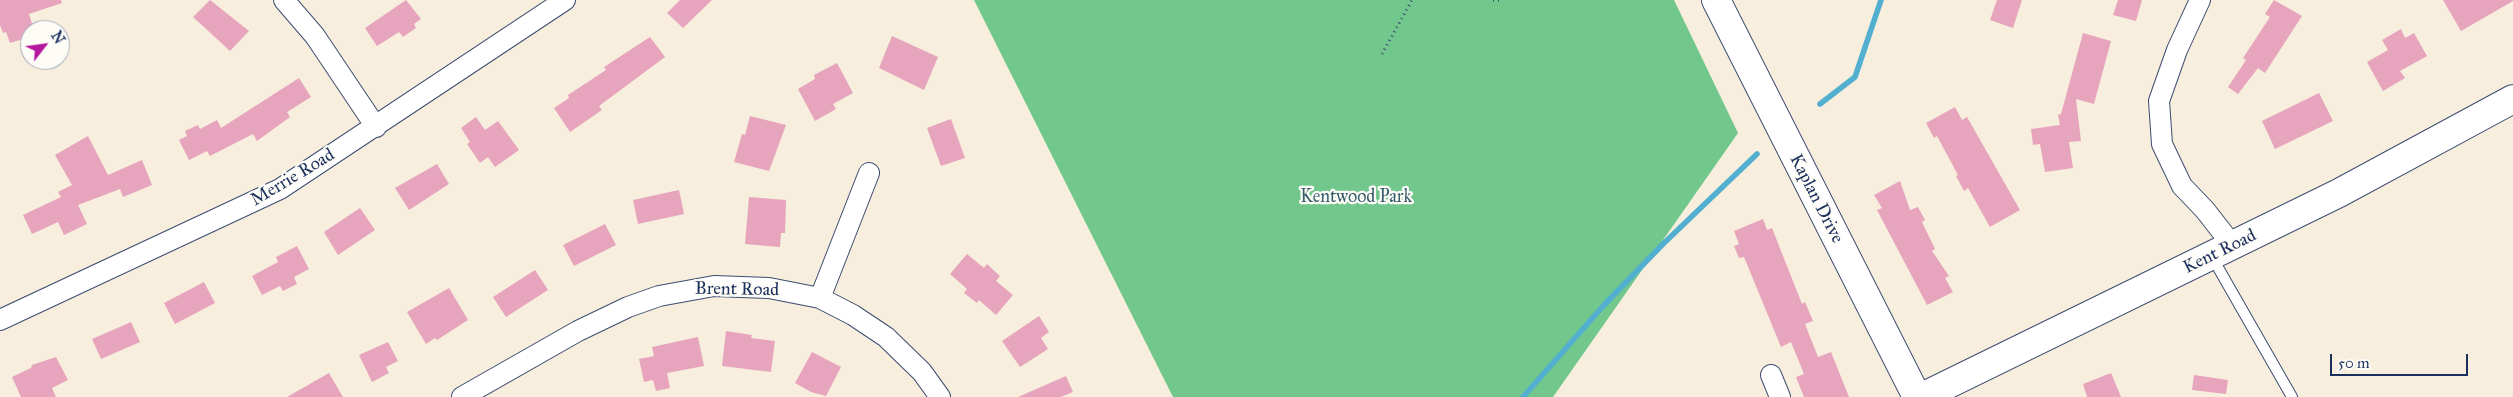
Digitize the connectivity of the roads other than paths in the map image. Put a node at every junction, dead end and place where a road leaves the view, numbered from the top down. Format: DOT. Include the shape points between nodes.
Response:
graph roads {
  1 [pos="284,0"];
  2 [pos="565,0"];
  3 [pos="1716,0"];
  4 [pos="2200,0"];
  5 [pos="2513,99"];
  6 [pos="376,127"];
  7 [pos="869,173"];
  8 [pos="2222,251"];
  9 [pos="820,298"];
  10 [pos="0,320"];
  11 [pos="1771,375"];
  12 [pos="462,397"];
  13 [pos="940,397"];
  14 [pos="1780,397"];
  15 [pos="1917,397"];
  16 [pos="1922,397"];
  17 [pos="2292,397"];
  1 -- 6 [label="street" via="320,43"];
  2 -- 6 [label="street, Merrie Road"];
  3 -- 15 [label="street, Kaplan Drive"];
  4 -- 8 [label="street" via="2177,50 2159,101 2162,144 2182,186 2205,210"];
  5 -- 8 [label="street, Kent Road" via="2339,193"];
  6 -- 10 [label="street, Merrie Road" via="280,189"];
  7 -- 9 [label="street"];
  8 -- 16 [label="street, Kent Road"];
  8 -- 17 [label="lane"];
  9 -- 12 [label="street, Brent Road" via="769,288 714,286 659,296 578,331"];
  9 -- 13 [label="street, Brent Road" via="886,337 922,372"];
  11 -- 14 [label="street"];
}
